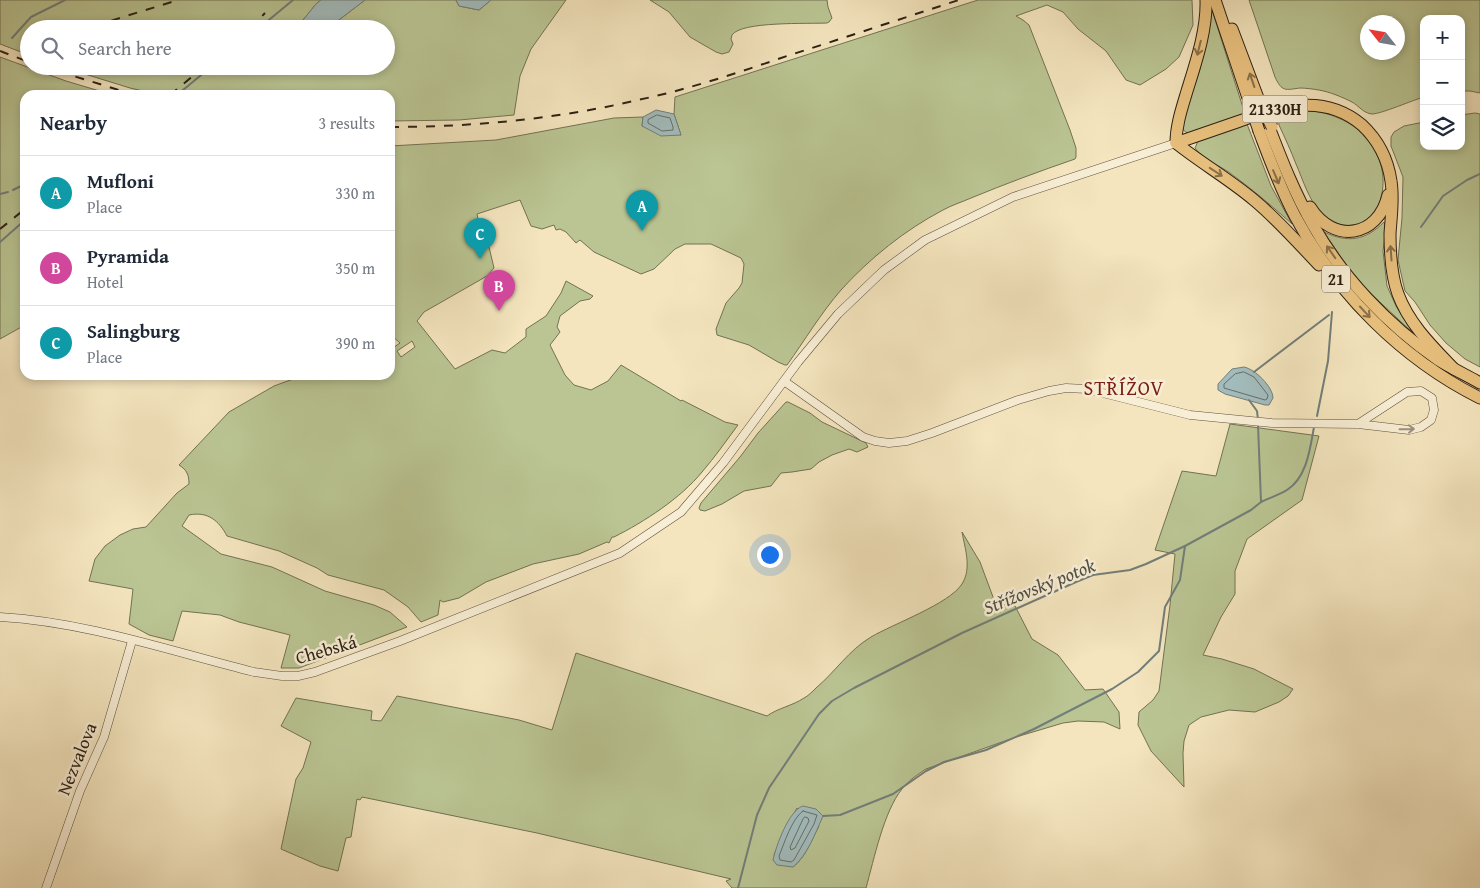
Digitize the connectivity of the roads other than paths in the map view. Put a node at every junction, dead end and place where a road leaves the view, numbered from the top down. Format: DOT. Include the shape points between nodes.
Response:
graph roads {
  1 [pos="1206,0"];
  2 [pos="1215,0"];
  3 [pos="1220,0"];
  4 [pos="1254,100"];
  5 [pos="1267,128"];
  6 [pos="1176,143"];
  7 [pos="1387,166"];
  8 [pos="1346,292"];
  9 [pos="1454,369"];
  10 [pos="784,381"];
  11 [pos="1480,383"];
  12 [pos="1480,398"];
  13 [pos="1358,424"];
  14 [pos="0,617"];
  15 [pos="132,641"];
  16 [pos="46,888"];
  1 -- 6 [label="highway, one-way" via="1202,36 1176,130"];
  2 -- 4 [label="highway, 21"];
  4 -- 3 [label="highway, 21, one-way" via="1246,62"];
  4 -- 5 [label="highway, 21, bridge"];
  5 -- 7 [label="highway, 21" via="1308,204 1319,220 1331,228 1356,230 1376,220 1388,192"];
  5 -- 8 [label="highway, 21, one-way" via="1276,175 1295,216"];
  9 -- 5 [label="highway, 21, one-way" via="1382,314 1356,286 1313,226"];
  6 -- 7 [label="highway, 21330H" via="1277,108 1310,104 1334,109 1350,117 1370,134 1381,149"];
  6 -- 8 [label="highway, one-way" via="1254,200"];
  6 -- 10 [label="street, 21330H" via="1013,197 925,240 884,270 838,314"];
  9 -- 7 [label="highway, 21, one-way" via="1419,330 1397,292 1390,250 1392,196"];
  8 -- 12 [label="highway, 21, one-way" via="1406,351"];
  9 -- 11 [label="highway, 21"];
  10 -- 13 [label="street" via="863,436 888,443 908,441 1018,400 1066,388 1087,389 1190,415 1272,422"];
  10 -- 15 [label="street, Chebská" via="723,463 681,512 620,553 590,565 364,655 298,676 254,672"];
  13 -- 13 [label="street, one-way" via="1409,430 1421,427 1431,420 1434,410 1432,398 1421,391 1407,392"];
  14 -- 15 [label="street, Chebská" via="59,623"];
  15 -- 16 [label="street, Nezvalova" via="104,738 80,791"];
}
